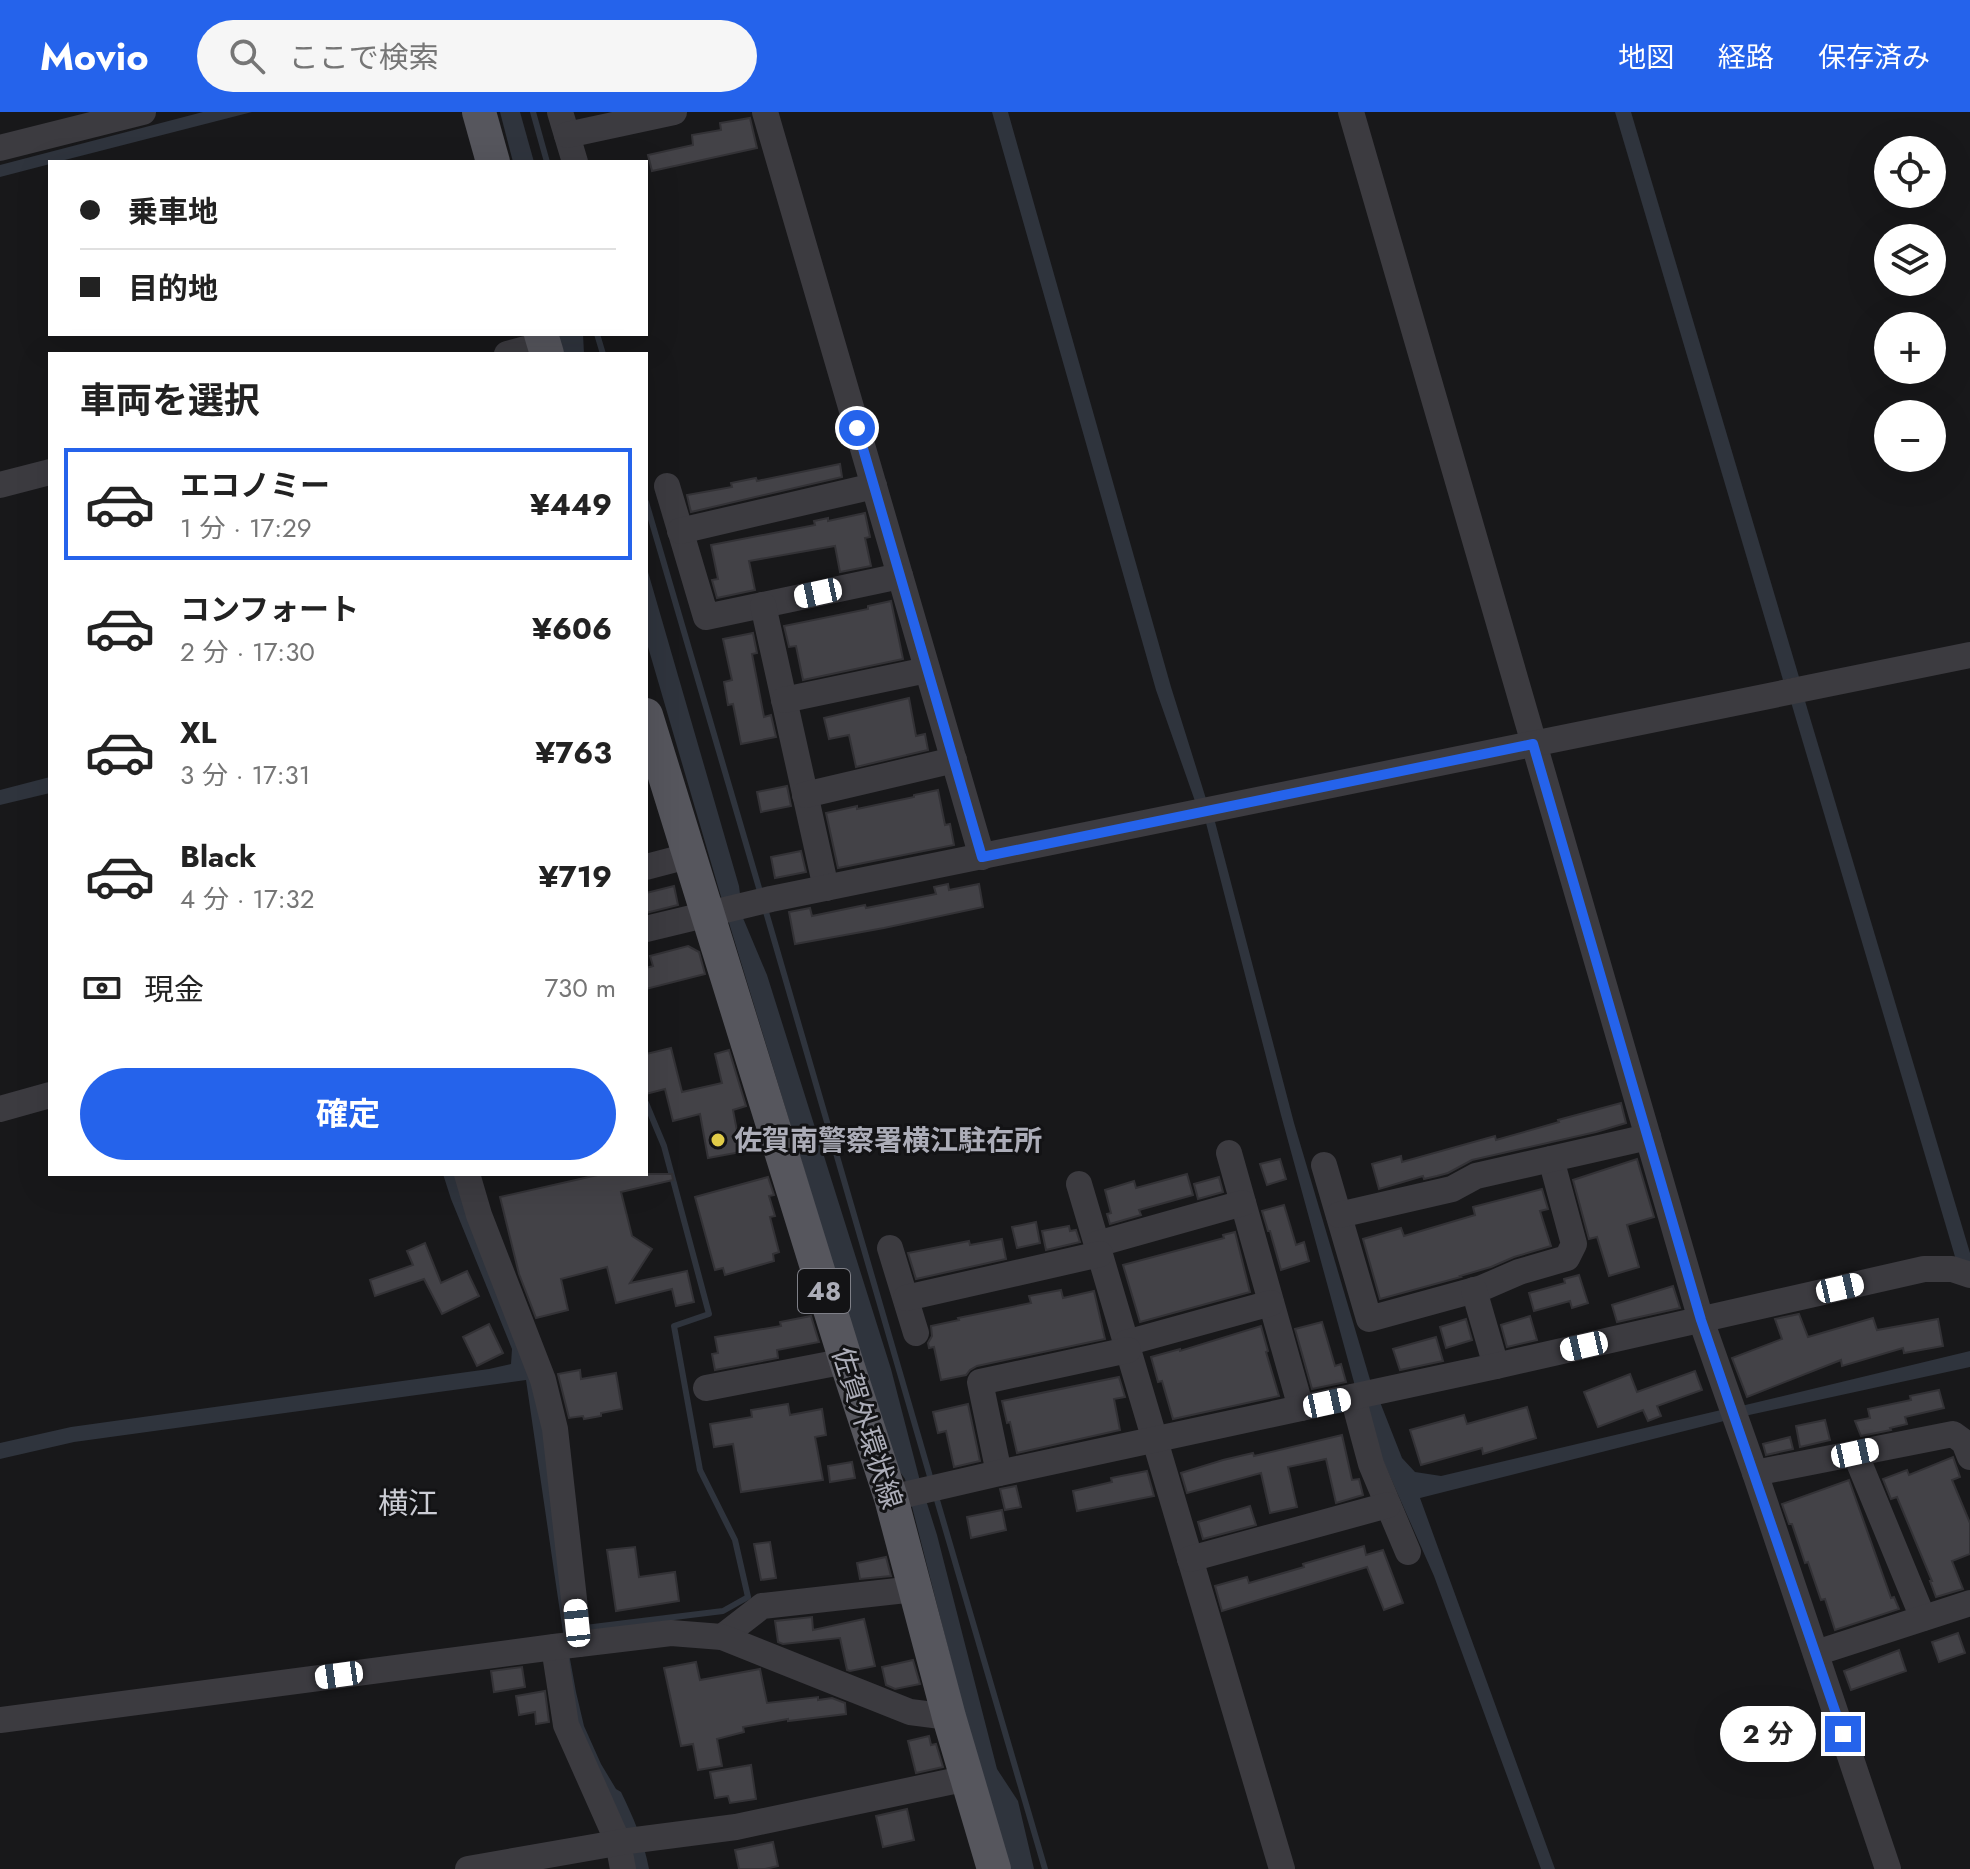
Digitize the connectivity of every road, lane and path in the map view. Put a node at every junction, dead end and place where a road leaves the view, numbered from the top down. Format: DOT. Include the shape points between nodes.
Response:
graph roads {
  1 [pos="143,112"];
  2 [pos="479,112"];
  3 [pos="674,112"];
  4 [pos="765,112"];
  5 [pos="1351,112"];
  6 [pos="563,124"];
  7 [pos="0,148"];
  8 [pos="492,160"];
  9 [pos="574,160"];
  10 [pos="544,344"];
  11 [pos="514,352"];
  12 [pos="48,473"];
  13 [pos="0,485"];
  14 [pos="667,486"];
  15 [pos="874,486"];
  16 [pos="680,531"];
  17 [pos="900,576"];
  18 [pos="763,605"];
  19 [pos="1970,655"];
  20 [pos="927,670"];
  21 [pos="784,700"];
  22 [pos="648,730"];
  23 [pos="1533,744"];
  24 [pos="652,760"];
  25 [pos="954,760"];
  26 [pos="805,795"];
  27 [pos="688,856"];
  28 [pos="982,857"];
  29 [pos="648,866"];
  30 [pos="826,888"];
  31 [pos="710,913"];
  32 [pos="648,928"];
  33 [pos="48,1096"];
  34 [pos="0,1109"];
  35 [pos="1648,1137"];
  36 [pos="1229,1153"];
  37 [pos="1551,1159"];
  38 [pos="1324,1165"];
  39 [pos="468,1176"];
  40 [pos="1079,1184"];
  41 [pos="1243,1203"];
  42 [pos="1339,1215"];
  43 [pos="890,1248"];
  44 [pos="1098,1249"];
  45 [pos="1970,1275"];
  46 [pos="1474,1290"];
  47 [pos="906,1298"];
  48 [pos="1271,1303"];
  49 [pos="1701,1320"];
  50 [pos="916,1333"];
  51 [pos="1127,1346"];
  52 [pos="846,1361"];
  53 [pos="1496,1366"];
  54 [pos="706,1388"];
  55 [pos="1353,1397"];
  56 [pos="1301,1408"];
  57 [pos="1154,1440"];
  58 [pos="1855,1453"];
  59 [pos="1970,1457"];
  60 [pos="999,1473"];
  61 [pos="1755,1473"];
  62 [pos="907,1494"];
  63 [pos="1388,1505"];
  64 [pos="1408,1552"];
  65 [pos="1190,1559"];
  66 [pos="915,1589"];
  67 [pos="1970,1603"];
  68 [pos="1923,1618"];
  69 [pos="572,1637"];
  70 [pos="722,1637"];
  71 [pos="1816,1653"];
  72 [pos="949,1717"];
  73 [pos="0,1720"];
  74 [pos="968,1778"];
  75 [pos="628,1841"];
  76 [pos="468,1869"];
  77 [pos="623,1869"];
  78 [pos="994,1869"];
  79 [pos="1282,1869"];
  80 [pos="1888,1869"];
  1 -- 7 [label="street"];
  2 -- 8 [label="main road"];
  3 -- 6 [label="street"];
  4 -- 15 [label="street"];
  5 -- 23 [label="street"];
  6 -- 9 [label="street"];
  10 -- 11 [label="street"];
  12 -- 13 [label="street"];
  14 -- 16 [label="street"];
  15 -- 16 [label="street"];
  15 -- 17 [label="street"];
  16 -- 18 [label="street" via="706,617"];
  17 -- 18 [label="street"];
  17 -- 20 [label="street"];
  18 -- 21 [label="street"];
  19 -- 23 [label="street"];
  20 -- 21 [label="street"];
  20 -- 25 [label="street"];
  21 -- 26 [label="street"];
  22 -- 24 [label="main road, 佐賀外環状線 / 48"];
  23 -- 28 [label="street"];
  23 -- 35 [label="street"];
  24 -- 27 [label="main road, 佐賀外環状線 / 48"];
  25 -- 26 [label="street"];
  25 -- 28 [label="street"];
  26 -- 30 [label="street"];
  27 -- 29 [label="street"];
  27 -- 31 [label="main road, 佐賀外環状線 / 48"];
  28 -- 30 [label="street"];
  30 -- 31 [label="street"];
  31 -- 32 [label="street"];
  31 -- 52 [label="main road, 佐賀外環状線 / 48"];
  33 -- 34 [label="street"];
  35 -- 37 [label="street"];
  35 -- 49 [label="street"];
  36 -- 41 [label="street"];
  37 -- 42 [label="street"];
  37 -- 46 [label="street" via="1574,1244 1567,1258"];
  38 -- 42 [label="street"];
  39 -- 69 [label="street" via="543,1380 555,1429"];
  40 -- 44 [label="street"];
  41 -- 44 [label="street"];
  41 -- 48 [label="street"];
  42 -- 46 [label="street" via="1369,1319"];
  43 -- 47 [label="street"];
  44 -- 47 [label="street"];
  44 -- 51 [label="street"];
  45 -- 49 [label="street" via="1924,1269"];
  46 -- 53 [label="street"];
  47 -- 50 [label="street"];
  48 -- 51 [label="street"];
  48 -- 56 [label="street"];
  49 -- 53 [label="street"];
  49 -- 61 [label="street"];
  51 -- 57 [label="street"];
  51 -- 60 [label="street" via="980,1382"];
  52 -- 54 [label="street"];
  52 -- 62 [label="main road, 佐賀外環状線 / 48"];
  53 -- 55 [label="street"];
  55 -- 56 [label="street"];
  55 -- 63 [label="street"];
  56 -- 57 [label="street"];
  57 -- 60 [label="street"];
  57 -- 65 [label="street"];
  58 -- 59 [label="street" via="1953,1434 1964,1442"];
  58 -- 61 [label="street"];
  58 -- 68 [label="street"];
  60 -- 62 [label="street"];
  61 -- 71 [label="street"];
  62 -- 66 [label="main road, 佐賀外環状線 / 48"];
  63 -- 64 [label="street"];
  63 -- 65 [label="street"];
  65 -- 79 [label="street"];
  66 -- 70 [label="street" via="762,1606"];
  66 -- 72 [label="main road, 佐賀外環状線 / 48"];
  67 -- 68 [label="street"];
  68 -- 71 [label="street"];
  69 -- 70 [label="street"];
  69 -- 73 [label="street"];
  69 -- 75 [label="street" via="566,1725"];
  70 -- 72 [label="street" via="910,1712"];
  71 -- 80 [label="street"];
  72 -- 74 [label="main road, 佐賀外環状線 / 48"];
  74 -- 75 [label="street" via="736,1827"];
  74 -- 78 [label="main road, 佐賀外環状線 / 48"];
  75 -- 76 [label="street"];
  75 -- 77 [label="street"];
}
